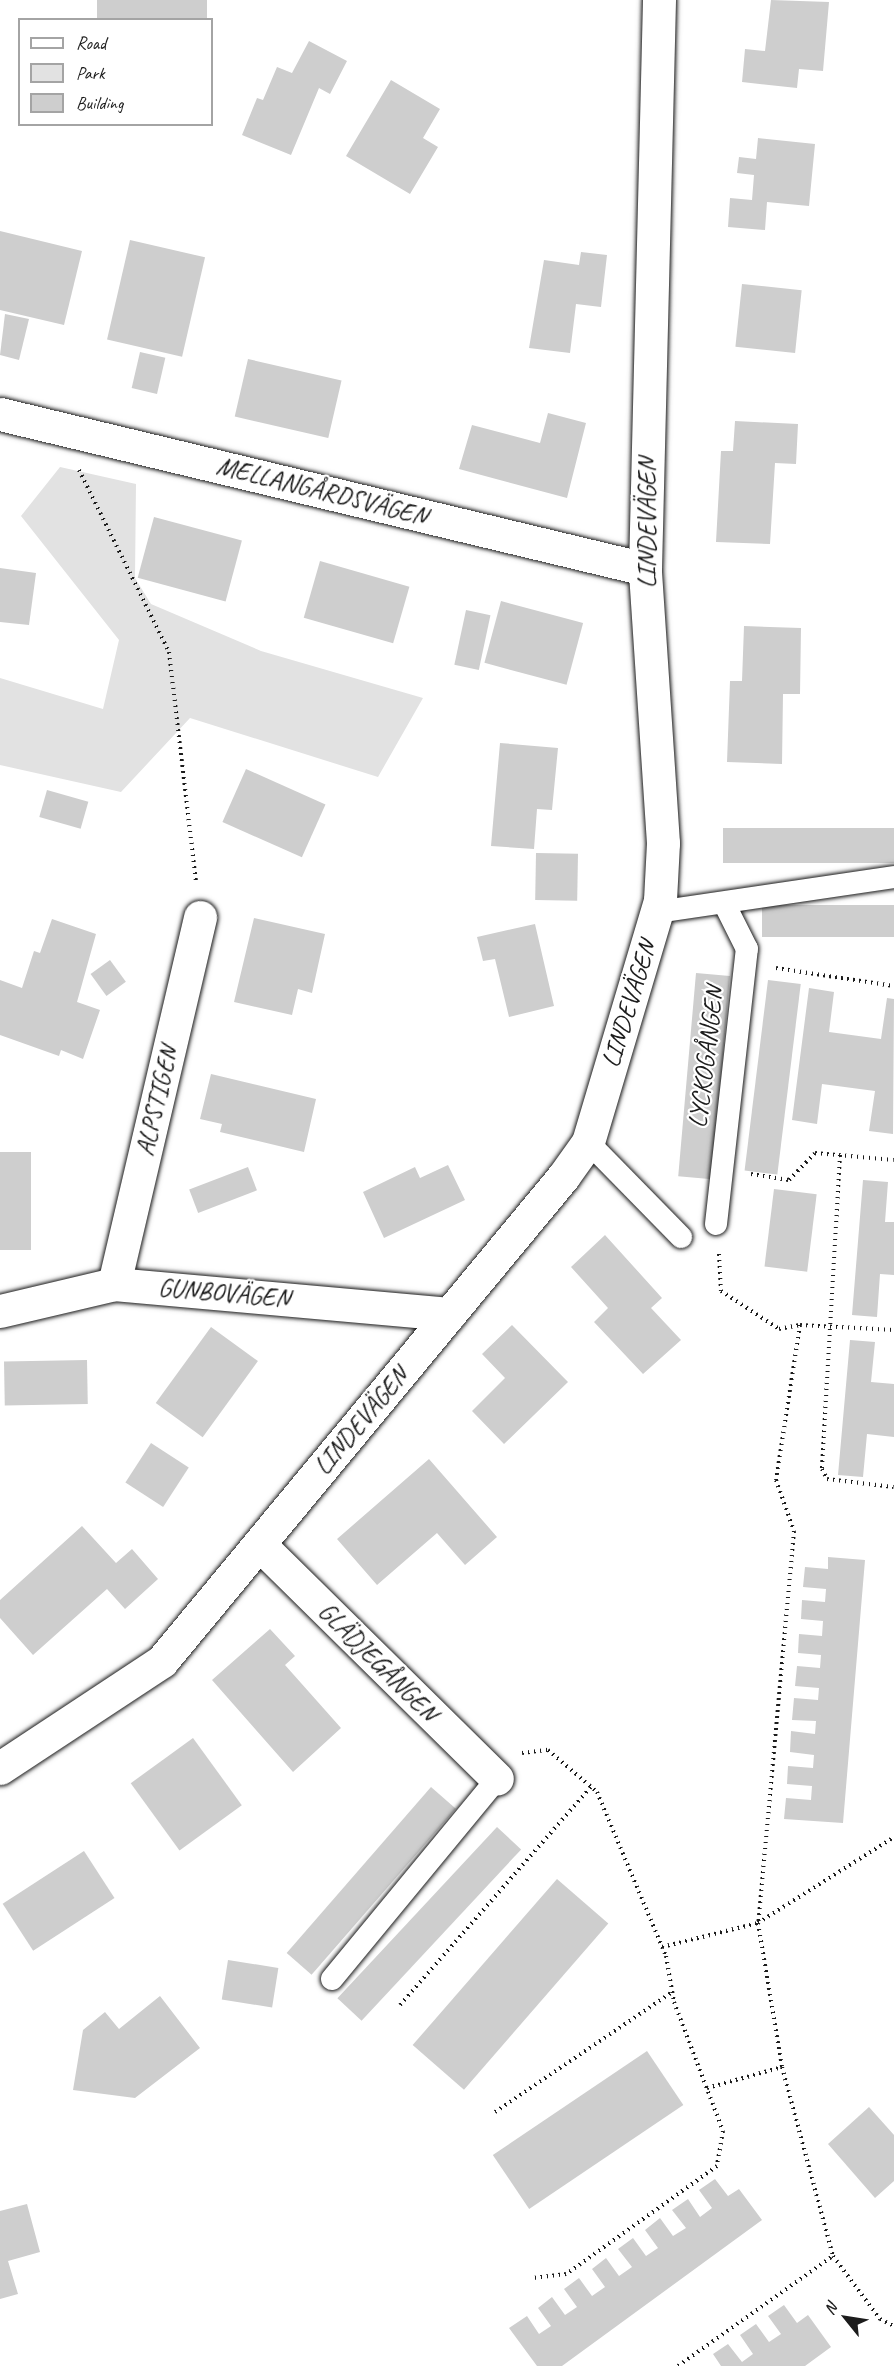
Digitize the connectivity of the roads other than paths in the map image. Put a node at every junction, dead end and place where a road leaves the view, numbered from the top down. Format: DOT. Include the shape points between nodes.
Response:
graph roads {
  1 [pos="659,0"];
  2 [pos="0,414"];
  3 [pos="645,569"];
  4 [pos="894,877"];
  5 [pos="724,903"];
  6 [pos="657,912"];
  7 [pos="200,918"];
  8 [pos="588,1142"];
  9 [pos="716,1224"];
  10 [pos="681,1237"];
  11 [pos="114,1284"];
  12 [pos="0,1311"];
  13 [pos="450,1314"];
  14 [pos="259,1545"];
  15 [pos="0,1768"];
  16 [pos="487,1769"];
  17 [pos="332,1979"];
  1 -- 3 [label="street, LINDEVÄGEN"];
  2 -- 3 [label="street, MELLANGÅRDSVÄGEN"];
  3 -- 6 [label="street, LINDEVÄGEN" via="663,843"];
  4 -- 5 [label="lane"];
  5 -- 6 [label="lane"];
  5 -- 9 [label="lane, LYCKOGÅNGEN" via="747,949"];
  6 -- 8 [label="street, LINDEVÄGEN"];
  7 -- 11 [label="street, ALPSTIGEN"];
  8 -- 10 [label="lane"];
  8 -- 13 [label="street, LINDEVÄGEN"];
  11 -- 12 [label="street, GUNBOVÄGEN"];
  11 -- 13 [label="street, GUNBOVÄGEN"];
  13 -- 14 [label="street, LINDEVÄGEN"];
  14 -- 15 [label="street, LINDEVÄGEN" via="162,1661"];
  14 -- 16 [label="street, GLÄDJEGÅNGEN"];
  16 -- 17 [label="lane"];
}
